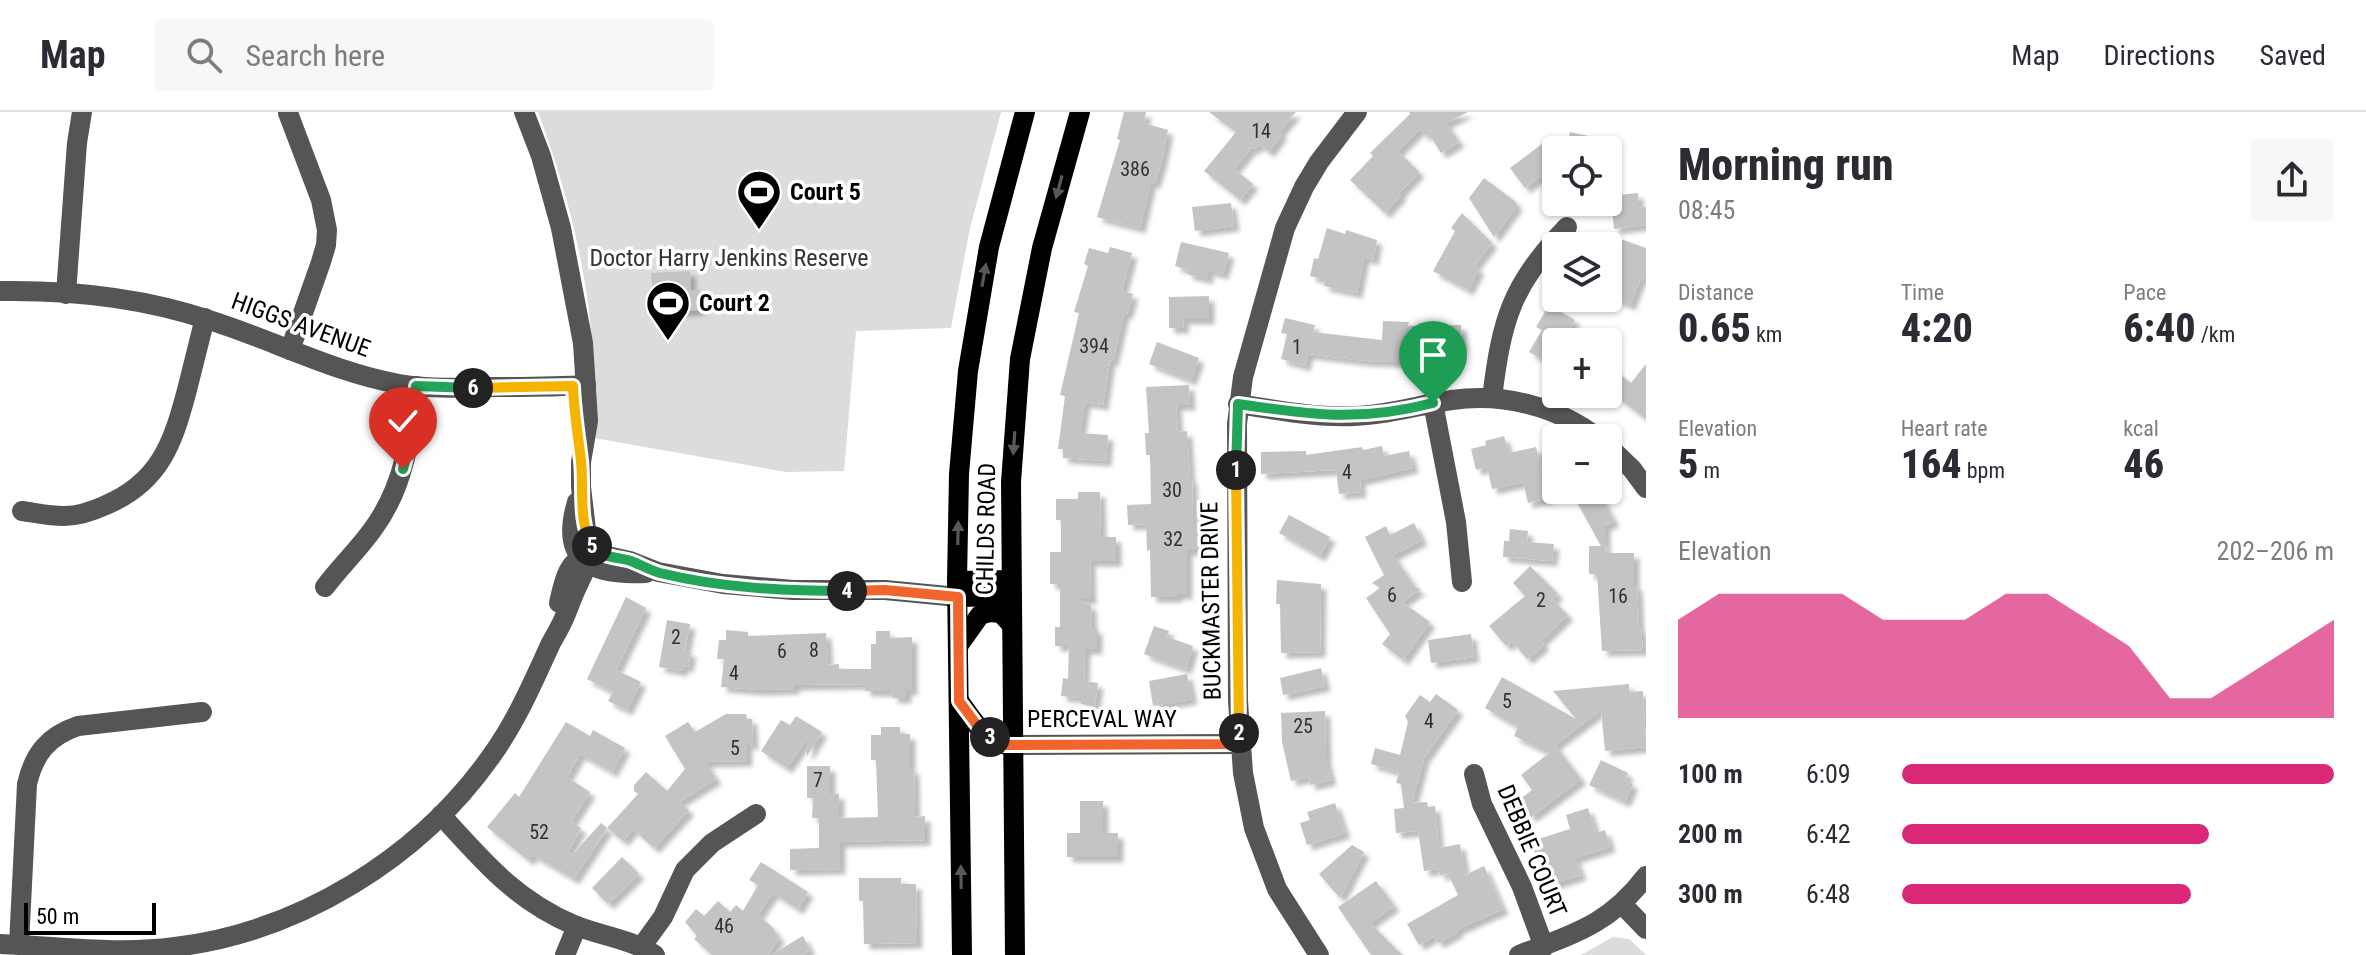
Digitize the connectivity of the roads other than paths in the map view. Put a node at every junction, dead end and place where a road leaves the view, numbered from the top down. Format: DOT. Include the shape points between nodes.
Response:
graph roads {
  1 [pos="82,112"];
  2 [pos="524,112"];
  3 [pos="1025,112"];
  4 [pos="1080,112"];
  5 [pos="1357,112"];
  6 [pos="288,113"];
  7 [pos="1567,227"];
  8 [pos="0,291"];
  9 [pos="66,294"];
  10 [pos="205,318"];
  11 [pos="290,350"];
  12 [pos="416,386"];
  13 [pos="580,386"];
  14 [pos="1492,398"];
  15 [pos="1433,403"];
  16 [pos="1238,404"];
  17 [pos="1576,424"];
  18 [pos="1622,459"];
  19 [pos="1646,488"];
  20 [pos="22,511"];
  21 [pos="588,557"];
  22 [pos="1462,582"];
  23 [pos="325,587"];
  24 [pos="1011,588"];
  25 [pos="958,589"];
  26 [pos="1011,624"];
  27 [pos="958,646"];
  28 [pos="959,701"];
  29 [pos="202,712"];
  30 [pos="1240,744"];
  31 [pos="1012,745"];
  32 [pos="1474,774"];
  33 [pos="756,814"];
  34 [pos="441,815"];
  35 [pos="1646,876"];
  36 [pos="1622,904"];
  37 [pos="577,926"];
  38 [pos="1646,929"];
  39 [pos="10,945"];
  40 [pos="1544,947"];
  41 [pos="649,951"];
  42 [pos="134,953"];
  43 [pos="565,955"];
  44 [pos="962,955"];
  45 [pos="1015,955"];
  46 [pos="1319,955"];
  47 [pos="1519,955"];
  1 -- 9 [label="street"];
  2 -- 13 [label="street" via="561,228 583,343"];
  25 -- 3 [label="main road, CHILDS ROAD, one-way" via="959,474 968,371 989,247"];
  4 -- 24 [label="main road, CHILDS ROAD, one-way" via="1042,248 1020,359 1011,482"];
  5 -- 16 [label="street, BUCKMASTER DRIVE" via="1319,162 1285,228"];
  6 -- 11 [label="street" via="327,230"];
  7 -- 14 [label="street" via="1517,290 1502,332"];
  8 -- 9 [label="street, HIGGS AVENUE"];
  9 -- 10 [label="street, HIGGS AVENUE"];
  10 -- 11 [label="street, HIGGS AVENUE"];
  10 -- 20 [label="street" via="179,422 152,473 121,498 89,512 63,516"];
  11 -- 12 [label="street, HIGGS AVENUE" via="370,378"];
  12 -- 13 [label="street, HIGGS AVENUE"];
  12 -- 23 [label="street" via="411,438 395,489 375,527"];
  13 -- 21 [label="street" via="588,421 581,462"];
  14 -- 15 [label="street"];
  14 -- 17 [label="street" via="1550,411"];
  15 -- 16 [label="street" via="1354,416"];
  15 -- 22 [label="street"];
  16 -- 30 [label="street, BUCKMASTER DRIVE"];
  18 -- 19 [label="street"];
  21 -- 25 [label="street" via="615,558 723,584 793,590"];
  21 -- 34 [label="street" via="574,561 568,571 551,643 517,717 468,787"];
  24 -- 25 [label="main road"];
  24 -- 26 [label="main road, CHILDS ROAD"];
  25 -- 27 [label="main road, CHILDS ROAD"];
  26 -- 27 [label="main road" via="1001,613 980,615"];
  26 -- 31 [label="main road, CHILDS ROAD"];
  27 -- 28 [label="main road, CHILDS ROAD"];
  28 -- 31 [label="main road" via="982,732 999,744"];
  44 -- 28 [label="main road, CHILDS ROAD, one-way"];
  29 -- 39 [label="street" via="78,726 63,731 38,753 27,784"];
  30 -- 31 [label="street, PERCEVAL WAY"];
  30 -- 46 [label="street, BUCKMASTER DRIVE" via="1248,801 1265,859 1277,889"];
  31 -- 45 [label="main road, CHILDS ROAD"];
  32 -- 40 [label="street, DEBBIE COURT"];
  33 -- 41 [label="street" via="712,843 685,870"];
  34 -- 37 [label="street" via="505,883 538,908"];
  34 -- 42 [label="street" via="372,872 323,900 210,942"];
  35 -- 36 [label="street"];
  36 -- 38 [label="street"];
  36 -- 40 [label="street"];
  37 -- 41 [label="street"];
  37 -- 43 [label="street"];
  39 -- 42 [label="street"];
  40 -- 47 [label="street"];
}
